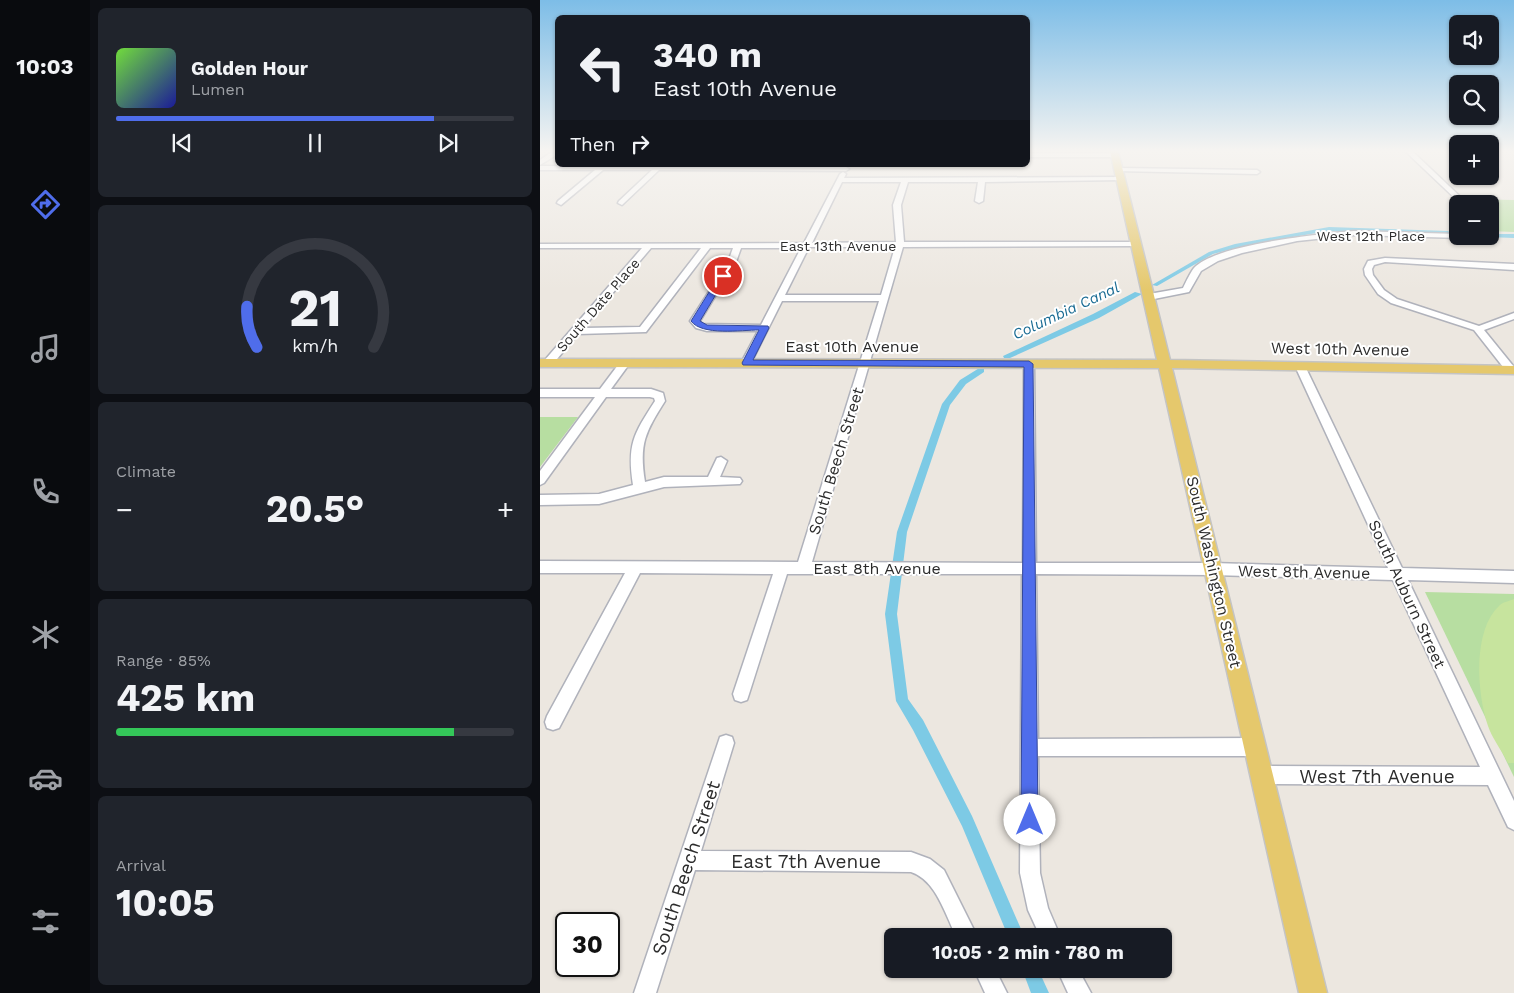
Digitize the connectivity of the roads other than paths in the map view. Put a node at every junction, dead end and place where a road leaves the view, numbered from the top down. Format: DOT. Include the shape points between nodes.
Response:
graph roads {
  1 [pos="568,197"];
  2 [pos="628,197"];
  3 [pos="831,197"];
  4 [pos="899,197"];
  5 [pos="980,197"];
  6 [pos="1125,197"];
  7 [pos="979,201"];
  8 [pos="561,203"];
  9 [pos="622,203"];
  10 [pos="1449,236"];
  11 [pos="1136,244"];
  12 [pos="540,246"];
  13 [pos="648,246"];
  14 [pos="707,246"];
  15 [pos="738,246"];
  16 [pos="806,246"];
  17 [pos="900,246"];
  18 [pos="1514,267"];
  19 [pos="780,298"];
  20 [pos="885,298"];
  21 [pos="1149,298"];
  22 [pos="1514,316"];
  23 [pos="764,328"];
  24 [pos="1478,329"];
  25 [pos="575,331"];
  26 [pos="544,363"];
  27 [pos="625,363"];
  28 [pos="746,363"];
  29 [pos="865,363"];
  30 [pos="1029,364"];
  31 [pos="1165,364"];
  32 [pos="1300,366"];
  33 [pos="1513,370"];
  34 [pos="540,393"];
  35 [pos="603,394"];
  36 [pos="721,461"];
  37 [pos="540,480"];
  38 [pos="712,482"];
  39 [pos="736,482"];
  40 [pos="640,488"];
  41 [pos="540,500"];
  42 [pos="540,567"];
  43 [pos="636,567"];
  44 [pos="782,568"];
  45 [pos="803,568"];
  46 [pos="1029,569"];
  47 [pos="1213,569"];
  48 [pos="1397,574"];
  49 [pos="1514,576"];
  50 [pos="741,694"];
  51 [pos="553,722"];
  52 [pos="726,743"];
  53 [pos="1255,747"];
  54 [pos="1030,748"];
  55 [pos="1262,775"];
  56 [pos="1493,776"];
  57 [pos="1514,821"];
  58 [pos="688,860"];
  59 [pos="964,928"];
  60 [pos="1046,928"];
  61 [pos="988,978"];
  62 [pos="1072,978"];
  63 [pos="645,993"];
  64 [pos="996,993"];
  65 [pos="1080,993"];
  66 [pos="1313,993"];
  1 -- 8 [label="street"];
  2 -- 9 [label="street"];
  3 -- 16 [label="street"];
  4 -- 17 [label="street, South Beech Street" via="897,205"];
  5 -- 7 [label="street"];
  6 -- 11 [label="main road, South Washington Street"];
  10 -- 21 [label="street, West 12th Place" via="1354,233 1297,239 1215,259 1198,269 1186,290"];
  11 -- 17 [label="street, East 13th Avenue"];
  11 -- 21 [label="main road, South Washington Street"];
  12 -- 13 [label="street, East 13th Avenue"];
  13 -- 14 [label="street, East 13th Avenue"];
  13 -- 25 [label="street, South Date Place"];
  14 -- 15 [label="street, East 13th Avenue"];
  14 -- 25 [label="street" via="644,330"];
  15 -- 16 [label="street, East 13th Avenue"];
  15 -- 23 [label="street" via="732,262 696,318 697,324 707,328"];
  16 -- 17 [label="street, East 13th Avenue"];
  16 -- 19 [label="street"];
  17 -- 20 [label="street, South Beech Street"];
  18 -- 24 [label="street" via="1392,260 1371,263 1369,275 1389,298"];
  19 -- 20 [label="street"];
  19 -- 23 [label="street"];
  20 -- 29 [label="street, South Beech Street"];
  21 -- 31 [label="main road, South Washington Street"];
  22 -- 24 [label="street"];
  23 -- 28 [label="street"];
  24 -- 33 [label="street"];
  25 -- 26 [label="street, South Date Place"];
  26 -- 27 [label="main road, East 10th Avenue"];
  27 -- 28 [label="main road, East 10th Avenue"];
  27 -- 35 [label="street"];
  28 -- 29 [label="main road, East 10th Avenue"];
  29 -- 30 [label="main road, East 10th Avenue"];
  29 -- 45 [label="street, South Beech Street"];
  30 -- 31 [label="main road, East 10th Avenue"];
  30 -- 46 [label="street"];
  31 -- 32 [label="main road, West 10th Avenue"];
  31 -- 47 [label="main road, South Washington Street"];
  32 -- 33 [label="main road, West 10th Avenue"];
  32 -- 48 [label="street, South Auburn Street"];
  34 -- 35 [label="street"];
  35 -- 37 [label="street"];
  35 -- 40 [label="street" via="659,396 660,401 635,446"];
  36 -- 38 [label="street"];
  38 -- 39 [label="street"];
  38 -- 40 [label="street" via="669,482"];
  40 -- 41 [label="street" via="599,499"];
  42 -- 43 [label="street, East 8th Avenue"];
  43 -- 44 [label="street, East 8th Avenue"];
  43 -- 51 [label="street"];
  44 -- 45 [label="street, East 8th Avenue"];
  44 -- 50 [label="street"];
  45 -- 46 [label="street, East 8th Avenue"];
  46 -- 47 [label="street, East 8th Avenue"];
  46 -- 54 [label="street"];
  47 -- 48 [label="street, West 8th Avenue"];
  47 -- 53 [label="main road, South Washington Street"];
  48 -- 49 [label="street, West 8th Avenue"];
  48 -- 56 [label="street, South Auburn Street"];
  52 -- 58 [label="street, South Beech Street"];
  53 -- 54 [label="street"];
  53 -- 55 [label="main road, South Washington Street"];
  54 -- 60 [label="street" via="1030,873 1038,910"];
  55 -- 56 [label="street, West 7th Avenue"];
  55 -- 66 [label="main road, South Washington Street"];
  56 -- 57 [label="street, South Auburn Street"];
  58 -- 59 [label="street, East 7th Avenue" via="896,861 922,866 938,877"];
  58 -- 63 [label="street, South Beech Street"];
  61 -- 64 [label="street"];
  62 -- 65 [label="street"];
}
